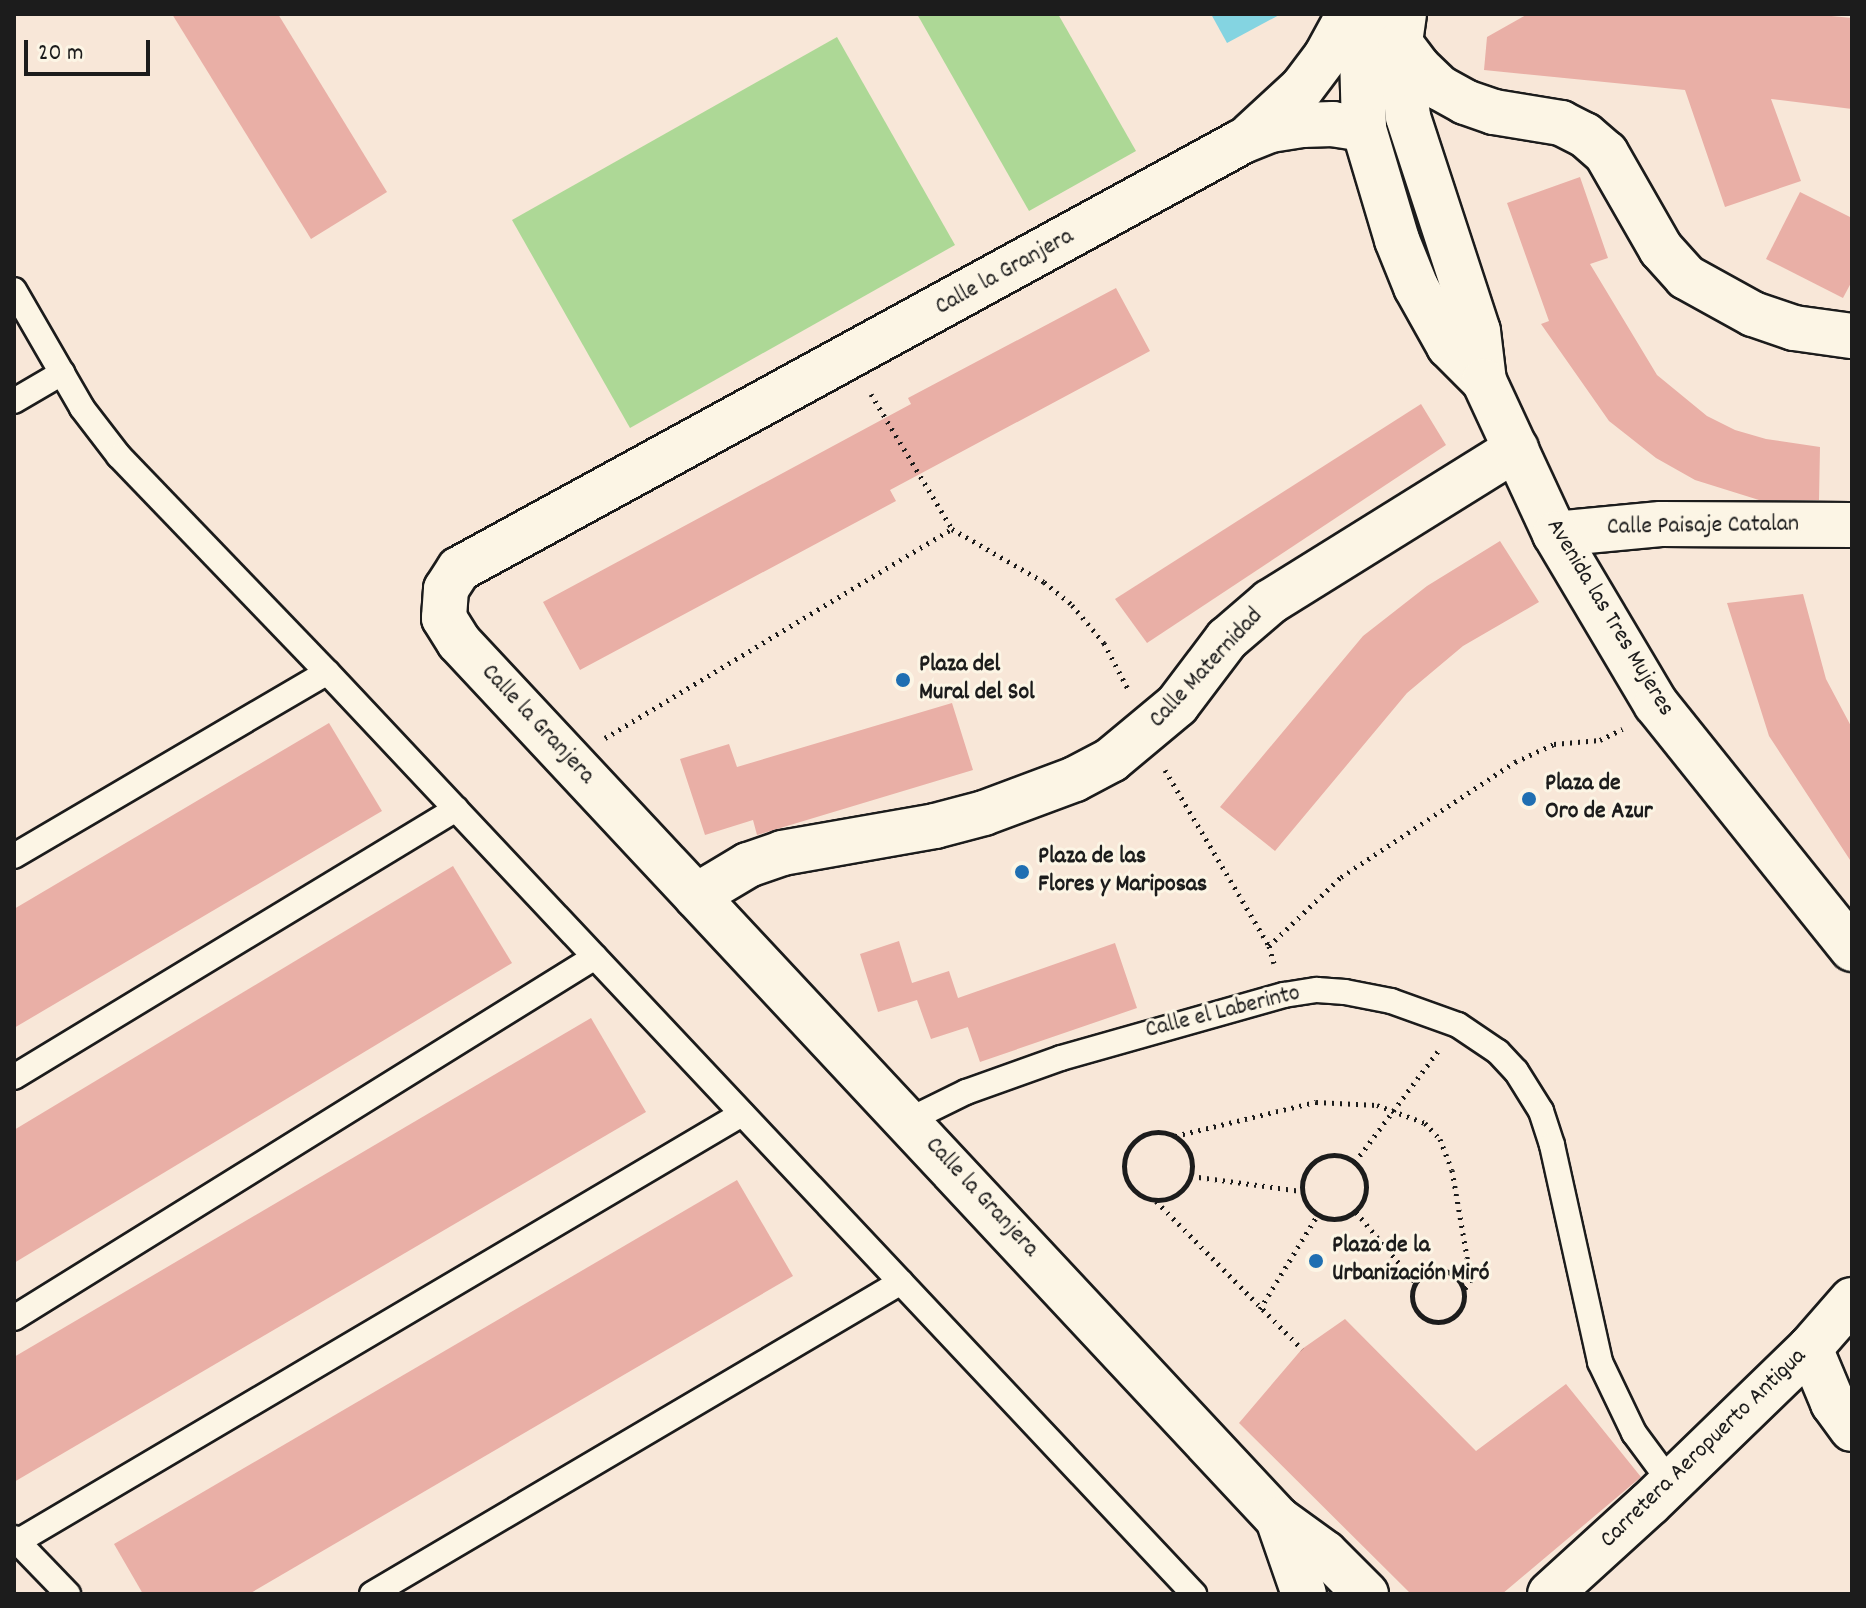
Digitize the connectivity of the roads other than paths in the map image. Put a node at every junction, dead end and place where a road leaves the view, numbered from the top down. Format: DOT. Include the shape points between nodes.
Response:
graph roads {
  1 [pos="1349,14"];
  2 [pos="1361,14"];
  3 [pos="1402,28"];
  4 [pos="1364,129"];
  5 [pos="1241,142"];
  6 [pos="14,290"];
  7 [pos="1852,336"];
  8 [pos="62,373"];
  9 [pos="1484,381"];
  10 [pos="14,401"];
  11 [pos="1516,449"];
  12 [pos="1852,525"];
  13 [pos="1555,534"];
  14 [pos="327,672"];
  15 [pos="456,809"];
  16 [pos="14,856"];
  17 [pos="696,896"];
  18 [pos="1852,949"];
  19 [pos="595,957"];
  20 [pos="14,1077"];
  21 [pos="742,1114"];
  22 [pos="909,1120"];
  23 [pos="901,1282"];
  24 [pos="1852,1300"];
  25 [pos="14,1318"];
  26 [pos="1810,1348"];
  27 [pos="1852,1429"];
  28 [pos="1671,1483"];
  29 [pos="1278,1519"];
  30 [pos="16,1540"];
  31 [pos="68,1594"];
  32 [pos="372,1594"];
  33 [pos="1194,1594"];
  34 [pos="1304,1594"];
  35 [pos="1366,1594"];
  36 [pos="1550,1594"];
  1 -- 5 [label="street, Calle la Granjera" via="1302,88"];
  2 -- 4 [label="street, Avenida las Tres Mujeres"];
  3 -- 7 [label="street" via="1418,67 1440,88 1494,112 1561,123 1606,153 1661,249 1686,277 1753,314 1794,328"];
  3 -- 9 [label="street, Avenida las Tres Mujeres" via="1408,117 1478,331"];
  4 -- 5 [label="street, Calle la Granjera" via="1302,125"];
  4 -- 9 [label="street, Avenida las Tres Mujeres" via="1416,287 1449,346"];
  5 -- 17 [label="street, Calle la Granjera" via="459,569 446,589 444,618 459,642"];
  6 -- 8 [label="lane"];
  8 -- 10 [label="lane"];
  8 -- 14 [label="lane" via="119,456"];
  9 -- 11 [label="street, Avenida las Tres Mujeres"];
  11 -- 13 [label="street, Avenida las Tres Mujeres"];
  11 -- 17 [label="street, Calle Maternidad" via="1258,611 1227,639 1177,705 1111,760 984,813 782,853 748,865"];
  12 -- 13 [label="street, Calle Paisaje Catalan" via="1661,524"];
  13 -- 18 [label="street, Avenida las Tres Mujeres" via="1656,704"];
  14 -- 15 [label="lane"];
  14 -- 16 [label="lane"];
  15 -- 19 [label="lane"];
  15 -- 20 [label="lane"];
  17 -- 22 [label="street, Calle la Granjera"];
  19 -- 21 [label="lane"];
  19 -- 25 [label="lane"];
  21 -- 23 [label="lane"];
  21 -- 30 [label="lane"];
  22 -- 28 [label="lane, Calle el Laberinto" via="966,1092 1061,1058 1284,995 1345,992 1391,1001 1458,1025 1507,1061 1541,1111 1600,1362 1634,1433"];
  22 -- 29 [label="street, Calle la Granjera"];
  23 -- 32 [label="lane"];
  23 -- 33 [label="lane"];
  24 -- 26 [label="street, Carretera Aeropuerto Antigua"];
  26 -- 27 [label="street" via="1833,1403"];
  26 -- 28 [label="street, Carretera Aeropuerto Antigua"];
  28 -- 36 [label="street, Carretera Aeropuerto Antigua"];
  29 -- 34 [label="street, Calle la Granjera"];
  29 -- 35 [label="street, Calle la Granjera" via="1325,1553"];
  30 -- 31 [label="lane"];
}
